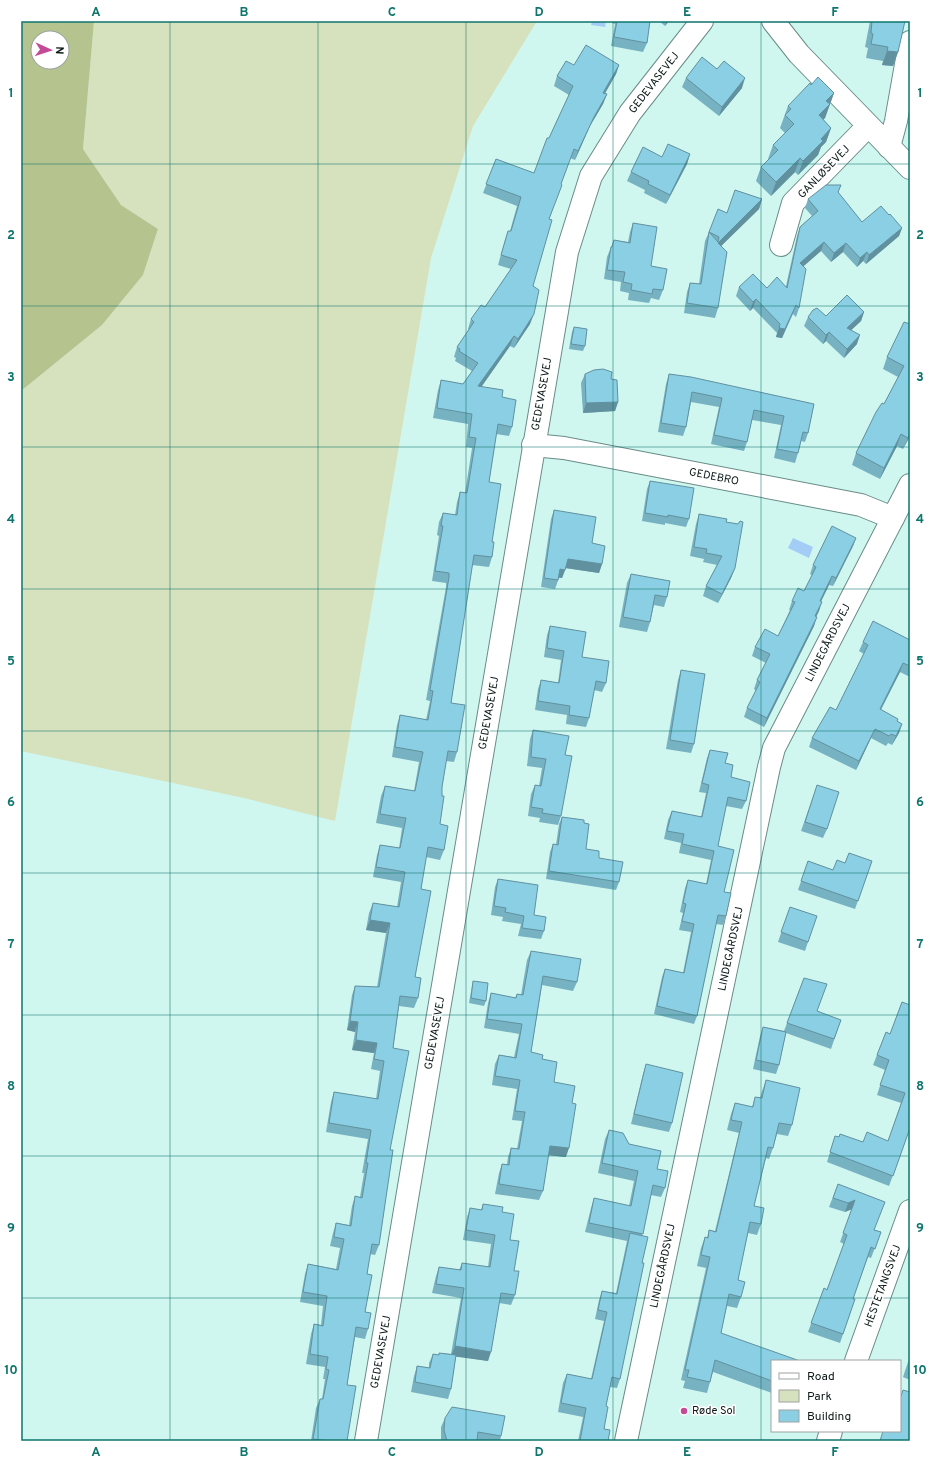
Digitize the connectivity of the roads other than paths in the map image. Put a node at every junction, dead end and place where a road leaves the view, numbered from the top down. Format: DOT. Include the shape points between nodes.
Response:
graph roads {
  1 [pos="702,21"];
  2 [pos="773,21"];
  3 [pos="910,42"];
  4 [pos="868,126"];
  5 [pos="889,147"];
  6 [pos="910,168"];
  7 [pos="781,246"];
  8 [pos="534,445"];
  9 [pos="910,485"];
  10 [pos="893,518"];
  11 [pos="910,1211"];
  12 [pos="856,1360"];
  13 [pos="366,1441"];
  14 [pos="626,1441"];
  1 -- 8 [label="street, GEDEVASEVEJ" via="630,113 591,176 566,252"];
  2 -- 4 [label="street" via="799,54"];
  3 -- 5 [label="street"];
  4 -- 5 [label="street"];
  4 -- 7 [label="street, GANLØSEVEJ" via="793,203"];
  5 -- 6 [label="street"];
  8 -- 10 [label="street, GEDEBRO" via="861,505"];
  8 -- 13 [label="street, GEDEVASEVEJ"];
  9 -- 10 [label="street, LINDEGÅRDSVEJ"];
  10 -- 14 [label="street, LINDEGÅRDSVEJ" via="774,748 768,767"];
  11 -- 12 [label="street, HESTETANGSVEJ"];
}
